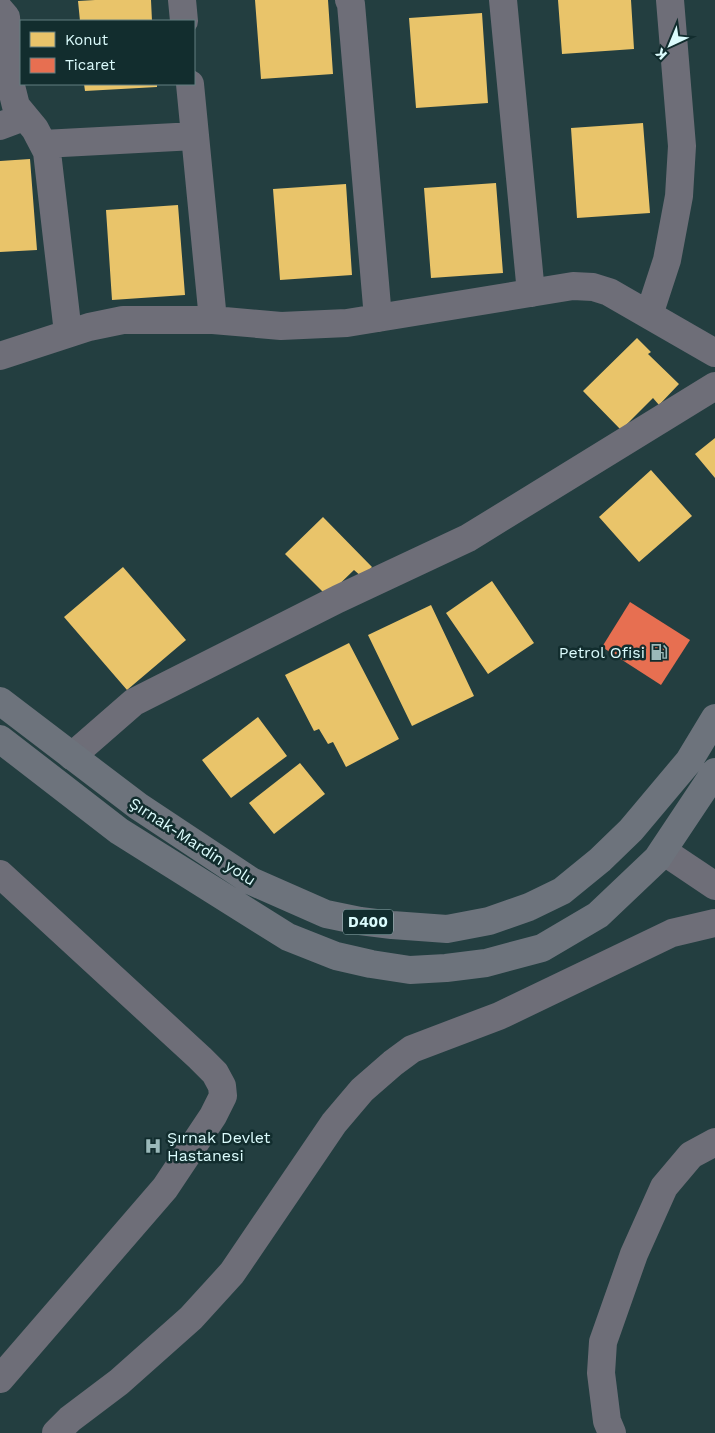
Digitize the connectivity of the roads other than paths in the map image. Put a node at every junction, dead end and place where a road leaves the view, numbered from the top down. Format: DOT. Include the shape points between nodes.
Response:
graph roads {
  1 [pos="182,0"];
  2 [pos="349,0"];
  3 [pos="503,0"];
  4 [pos="670,0"];
  5 [pos="0,10"];
  6 [pos="184,20"];
  7 [pos="190,85"];
  8 [pos="12,121"];
  9 [pos="195,136"];
  10 [pos="43,144"];
  11 [pos="531,293"];
  12 [pos="649,315"];
  13 [pos="378,318"];
  14 [pos="213,320"];
  15 [pos="68,333"];
  16 [pos="715,353"];
  17 [pos="0,356"];
  18 [pos="715,386"];
  19 [pos="0,701"];
  20 [pos="715,718"];
  21 [pos="0,739"];
  22 [pos="72,756"];
  23 [pos="715,772"];
  24 [pos="663,851"];
  25 [pos="0,874"];
  26 [pos="715,886"];
  27 [pos="715,923"];
  28 [pos="715,1142"];
  29 [pos="0,1379"];
  30 [pos="56,1433"];
  31 [pos="612,1433"];
  1 -- 6 [label="street"];
  2 -- 13 [label="street"];
  3 -- 11 [label="street"];
  4 -- 12 [label="street" via="682,146 679,196 667,260"];
  5 -- 8 [label="street" via="6,17 16,106"];
  7 -- 9 [label="street"];
  8 -- 10 [label="street" via="35,129"];
  9 -- 10 [label="street"];
  9 -- 14 [label="street"];
  10 -- 15 [label="street" via="48,152"];
  11 -- 12 [label="street" via="572,286 593,287 610,292"];
  11 -- 13 [label="street"];
  12 -- 16 [label="street"];
  13 -- 14 [label="street" via="281,326"];
  14 -- 15 [label="street" via="123,320"];
  15 -- 17 [label="street"];
  18 -- 22 [label="street" via="468,538 338,599 134,702"];
  19 -- 22 [label="highway, Şırnak-Mardin yolu / D400"];
  20 -- 22 [label="highway, Şırnak-Mardin yolu / D400" via="689,761 631,830 562,891 490,921 448,929 392,925 326,914 251,881 138,806"];
  21 -- 24 [label="highway, Şırnak-Mardin yolu / D400" via="119,831 243,910 288,937 336,956 371,964 410,970 446,968 486,963 542,948 598,915"];
  23 -- 24 [label="highway, Şırnak-Mardin yolu / D400"];
  24 -- 26 [label="street"];
  25 -- 29 [label="street" via="200,1058 215,1073 223,1096 165,1188"];
  27 -- 30 [label="street" via="672,933 499,1016 412,1049 393,1063 362,1090 334,1123 232,1273 197,1311 119,1382"];
  28 -- 31 [label="street" via="691,1155 664,1187 634,1254 603,1342 601,1373 607,1421"];
}
